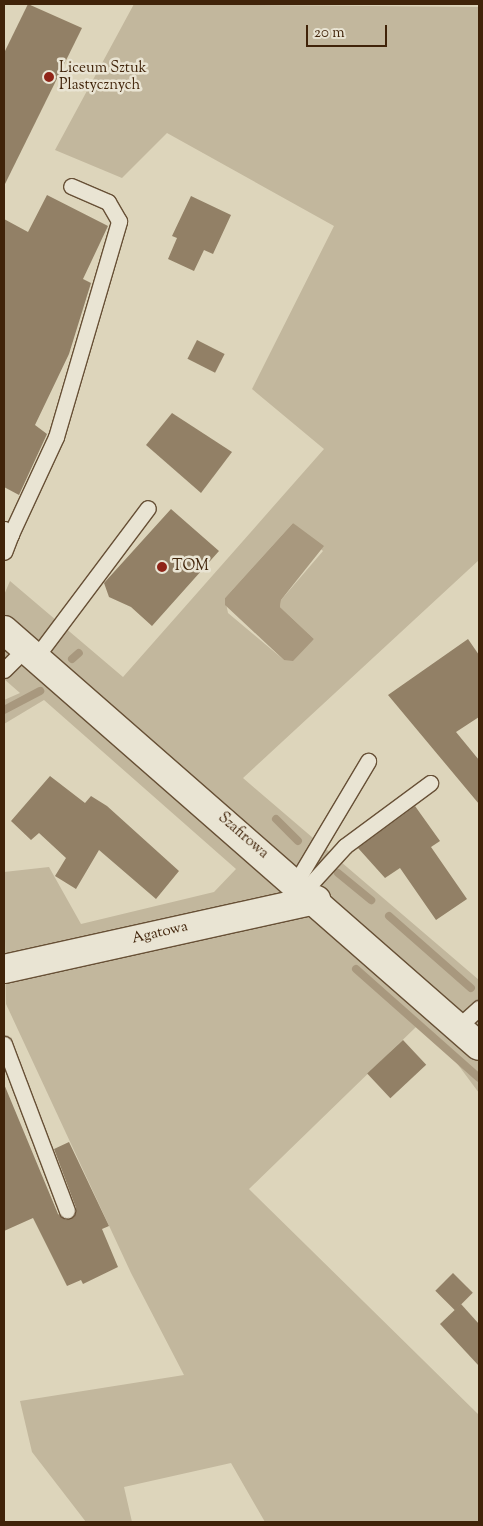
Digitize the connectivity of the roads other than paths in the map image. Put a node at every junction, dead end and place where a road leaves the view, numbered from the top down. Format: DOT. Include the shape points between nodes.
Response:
graph roads {
  1 [pos="71,186"];
  2 [pos="148,508"];
  3 [pos="8,532"];
  4 [pos="4,552"];
  5 [pos="4,630"];
  6 [pos="31,653"];
  7 [pos="4,670"];
  8 [pos="368,761"];
  9 [pos="430,783"];
  10 [pos="306,891"];
  11 [pos="4,969"];
  12 [pos="479,1008"];
  13 [pos="459,1026"];
  14 [pos="4,1044"];
  15 [pos="479,1046"];
  16 [pos="67,1211"];
  1 -- 3 [label="lane" via="108,202 119,221 56,437"];
  2 -- 6 [label="lane"];
  3 -- 4 [label="lane"];
  5 -- 6 [label="street, Szafirowa"];
  6 -- 7 [label="lane"];
  6 -- 10 [label="street, Szafirowa"];
  8 -- 10 [label="lane"];
  9 -- 10 [label="lane" via="345,846"];
  10 -- 11 [label="street, Agatowa"];
  10 -- 13 [label="street, Szafirowa"];
  12 -- 13 [label="lane"];
  13 -- 15 [label="street, Szafirowa"];
  14 -- 16 [label="lane"];
}
